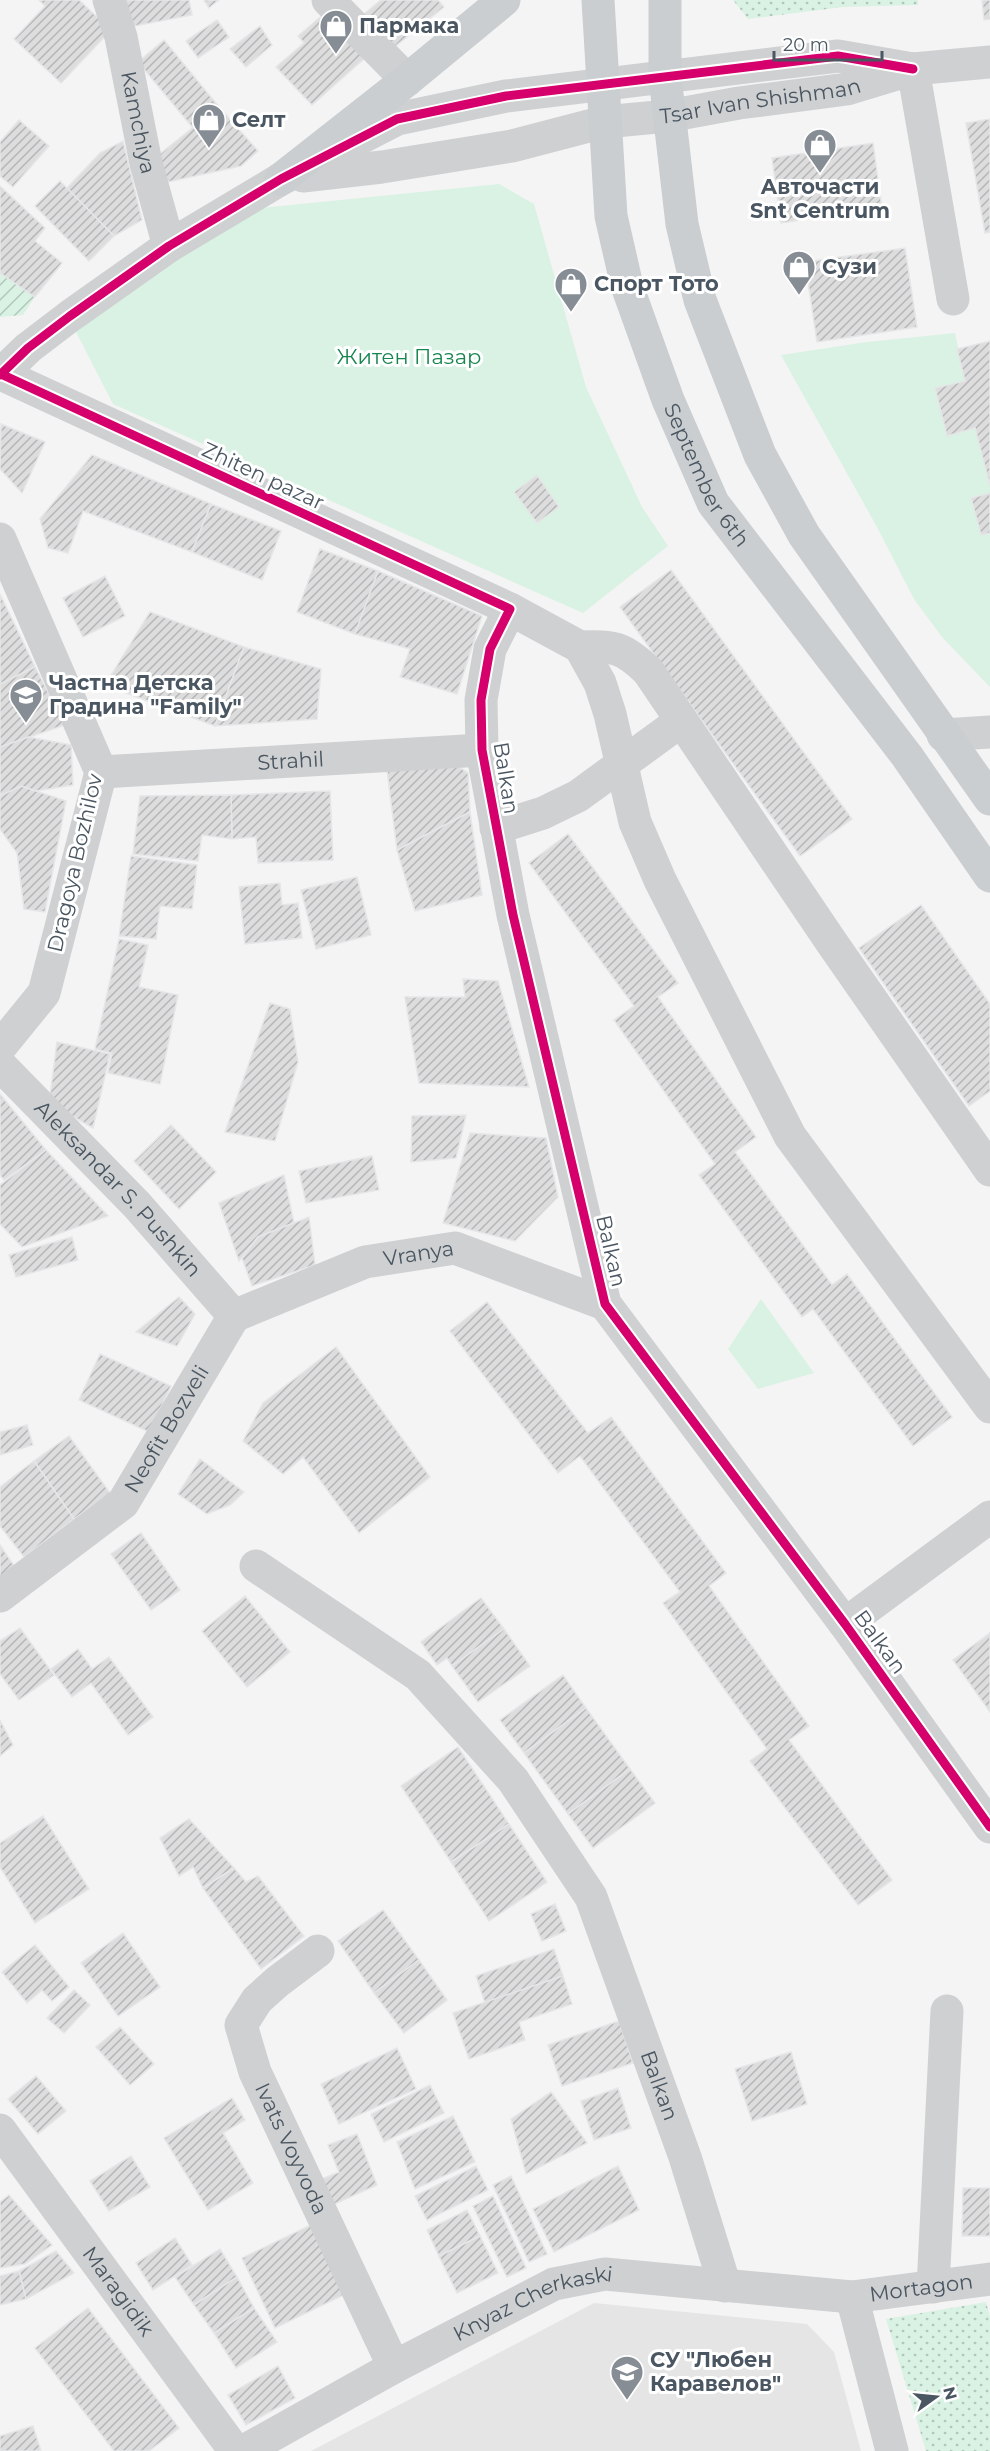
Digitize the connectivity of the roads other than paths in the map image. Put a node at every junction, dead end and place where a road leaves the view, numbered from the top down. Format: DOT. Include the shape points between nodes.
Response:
graph roads {
  1 [pos="109,0"];
  2 [pos="328,0"];
  3 [pos="504,0"];
  4 [pos="598,0"];
  5 [pos="665,0"];
  6 [pos="990,62"];
  7 [pos="913,69"];
  8 [pos="665,77"];
  9 [pos="407,80"];
  10 [pos="605,83"];
  11 [pos="668,116"];
  12 [pos="604,122"];
  13 [pos="281,179"];
  14 [pos="169,246"];
  15 [pos="953,299"];
  16 [pos="7,360"];
  17 [pos="0,539"];
  18 [pos="510,609"];
  19 [pos="580,647"];
  20 [pos="681,721"];
  21 [pos="990,732"];
  22 [pos="943,735"];
  23 [pos="482,750"];
  24 [pos="621,766"];
  25 [pos="102,772"];
  26 [pos="990,799"];
  27 [pos="496,828"];
  28 [pos="990,876"];
  29 [pos="0,1047"];
  30 [pos="0,1065"];
  31 [pos="990,1170"];
  32 [pos="605,1304"];
  33 [pos="234,1316"];
  34 [pos="990,1407"];
  35 [pos="985,1531"];
  36 [pos="256,1566"];
  37 [pos="0,1596"];
  38 [pos="845,1624"];
  39 [pos="990,1827"];
  40 [pos="318,1951"];
  41 [pos="947,2011"];
  42 [pos="0,2130"];
  43 [pos="990,2279"];
  44 [pos="725,2286"];
  45 [pos="933,2287"];
  46 [pos="852,2297"];
  47 [pos="394,2367"];
  48 [pos="235,2451"];
  49 [pos="244,2451"];
  50 [pos="892,2451"];
  1 -- 14 [label="street, Kamchiya"];
  2 -- 9 [label="street"];
  3 -- 9 [label="main road"];
  4 -- 10 [label="main road, September 6th"];
  5 -- 8 [label="main road"];
  6 -- 7 [label="street, Tsar Ivan Shishman"];
  7 -- 8 [label="street, Tsar Ivan Shishman" via="838,56"];
  7 -- 11 [label="street, Tsar Ivan Shishman" via="847,89"];
  7 -- 15 [label="street"];
  8 -- 10 [label="street, Tsar Ivan Shishman"];
  8 -- 11 [label="main road"];
  9 -- 13 [label="main road"];
  10 -- 12 [label="main road, September 6th"];
  10 -- 13 [label="street, Tsar Ivan Shishman" via="506,96 397,119"];
  11 -- 12 [label="street, Tsar Ivan Shishman"];
  11 -- 22 [label="main road" via="682,224 699,300 760,455 804,535"];
  12 -- 13 [label="street, Tsar Ivan Shishman" via="512,146"];
  12 -- 28 [label="main road, September 6th" via="611,216 627,286 668,400 713,504 907,756"];
  13 -- 14 [label="street, Tsar Ivan Shishman"];
  14 -- 16 [label="street, Tsar Ivan Shishman"];
  16 -- 18 [label="street, Zhiten pazar"];
  17 -- 25 [label="street, Dragoya Bozhilov"];
  18 -- 19 [label="street, Zhiten pazar"];
  18 -- 23 [label="street, Balkan" via="489,649 481,700"];
  19 -- 20 [label="street" via="605,646 629,652 648,671"];
  19 -- 24 [label="street" via="600,683"];
  20 -- 24 [label="street"];
  20 -- 31 [label="street"];
  21 -- 22 [label="street"];
  22 -- 26 [label="main road"];
  23 -- 25 [label="street, Strahil"];
  23 -- 27 [label="street, Balkan"];
  24 -- 27 [label="street" via="578,796 543,813"];
  24 -- 34 [label="street" via="635,822 660,880 790,1137"];
  25 -- 29 [label="street, Dragoya Bozhilov" via="44,993"];
  27 -- 32 [label="street, Balkan"];
  30 -- 33 [label="street, Aleksandar S. Pushkin" via="136,1205"];
  32 -- 33 [label="street, Vranya" via="455,1248 365,1262"];
  32 -- 38 [label="street, Balkan"];
  33 -- 37 [label="street, Neofit Bozveli" via="123,1503"];
  35 -- 38 [label="street"];
  36 -- 44 [label="street, Balkan" via="418,1675 513,1780 591,1897 685,2157"];
  38 -- 39 [label="street, Balkan"];
  40 -- 47 [label="street, Ivats Voyvoda" via="257,2000 241,2025 255,2072"];
  41 -- 45 [label="street"];
  42 -- 48 [label="street, Maragidik"];
  43 -- 45 [label="street, Mortagon"];
  44 -- 46 [label="street, Knyaz Cherkaski"];
  44 -- 47 [label="street, Knyaz Cherkaski" via="605,2274 554,2284"];
  45 -- 46 [label="street, Mortagon"];
  46 -- 50 [label="street"];
  47 -- 49 [label="street, Knyaz Cherkaski"];
}
